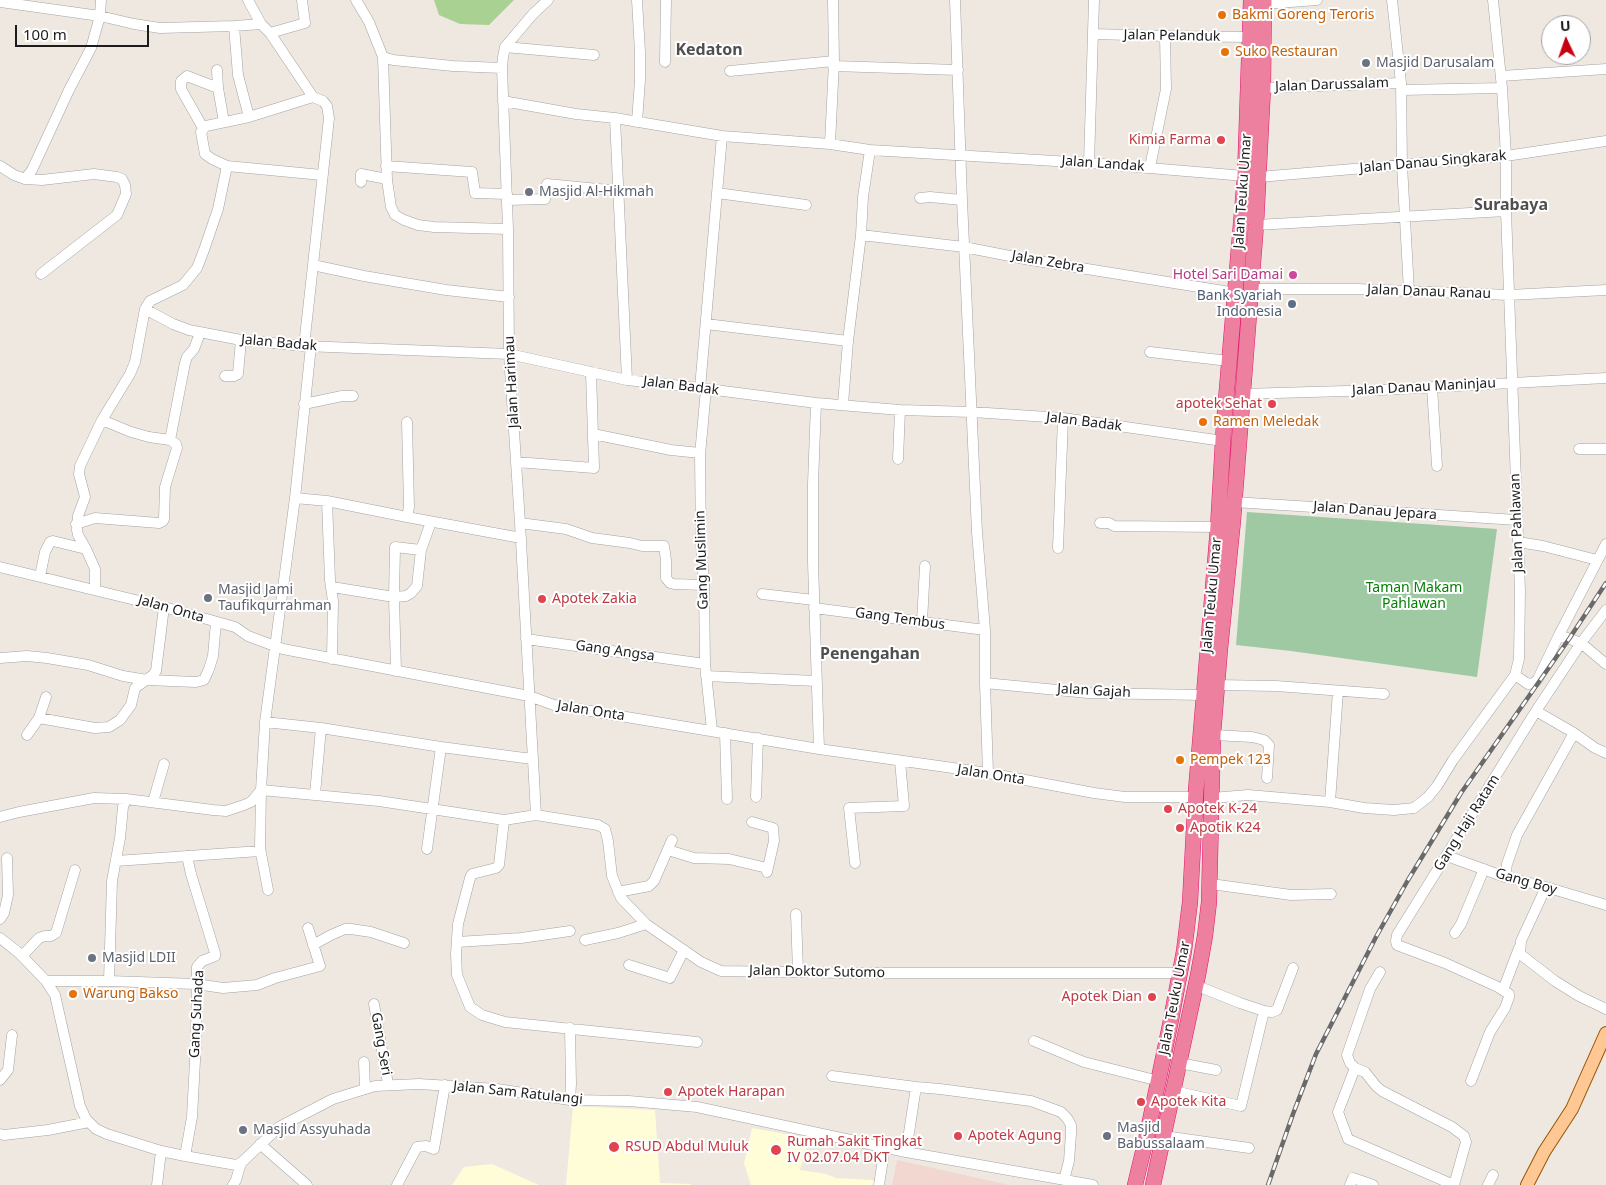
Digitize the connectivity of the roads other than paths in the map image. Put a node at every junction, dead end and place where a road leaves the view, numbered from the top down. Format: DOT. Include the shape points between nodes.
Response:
graph roads {
  1 [pos="101,0"];
  2 [pos="248,0"];
  3 [pos="302,0"];
  4 [pos="356,0"];
  5 [pos="548,0"];
  6 [pos="637,0"];
  7 [pos="666,0"];
  8 [pos="833,0"];
  9 [pos="955,0"];
  10 [pos="1094,0"];
  11 [pos="1317,0"];
  12 [pos="1392,0"];
  13 [pos="1493,0"];
  14 [pos="1260,1"];
  15 [pos="0,2"];
  16 [pos="100,16"];
  17 [pos="261,24"];
  18 [pos="234,26"];
  19 [pos="270,33"];
  20 [pos="1093,34"];
  21 [pos="1165,36"];
  22 [pos="1250,37"];
  23 [pos="505,48"];
  24 [pos="594,54"];
  25 [pos="383,56"];
  26 [pos="665,62"];
  27 [pos="834,63"];
  28 [pos="502,68"];
  29 [pos="1606,69"];
  30 [pos="217,70"];
  31 [pos="958,70"];
  32 [pos="730,71"];
  33 [pos="1501,76"];
  34 [pos="1401,87"];
  35 [pos="218,88"];
  36 [pos="1263,88"];
  37 [pos="1502,88"];
  38 [pos="313,97"];
  39 [pos="503,101"];
  40 [pos="250,117"];
  41 [pos="615,118"];
  42 [pos="224,122"];
  43 [pos="637,122"];
  44 [pos="205,127"];
  45 [pos="722,136"];
  46 [pos="1606,141"];
  47 [pos="830,144"];
  48 [pos="870,150"];
  49 [pos="961,155"];
  50 [pos="1506,156"];
  51 [pos="1089,163"];
  52 [pos="1402,165"];
  53 [pos="0,166"];
  54 [pos="227,166"];
  55 [pos="386,166"];
  56 [pos="1150,167"];
  57 [pos="322,174"];
  58 [pos="1252,176"];
  59 [pos="25,179"];
  60 [pos="387,179"];
  61 [pos="361,182"];
  62 [pos="619,191"];
  63 [pos="717,193"];
  64 [pos="507,197"];
  65 [pos="920,198"];
  66 [pos="962,200"];
  67 [pos="806,205"];
  68 [pos="1506,211"];
  69 [pos="1404,216"];
  70 [pos="1256,224"];
  71 [pos="508,228"];
  72 [pos="861,235"];
  73 [pos="964,246"];
  74 [pos="313,265"];
  75 [pos="41,274"];
  76 [pos="1251,289"];
  77 [pos="1606,290"];
  78 [pos="1408,291"];
  79 [pos="1236,293"];
  80 [pos="1509,295"];
  81 [pos="509,297"];
  82 [pos="148,305"];
  83 [pos="706,324"];
  84 [pos="200,333"];
  85 [pos="240,340"];
  86 [pos="848,341"];
  87 [pos="307,346"];
  88 [pos="1150,352"];
  89 [pos="510,354"];
  90 [pos="1230,361"];
  91 [pos="591,372"];
  92 [pos="225,376"];
  93 [pos="1606,378"];
  94 [pos="627,380"];
  95 [pos="1512,383"];
  96 [pos="1432,387"];
  97 [pos="703,388"];
  98 [pos="1242,394"];
  99 [pos="352,396"];
  100 [pos="816,403"];
  101 [pos="304,404"];
  102 [pos="843,404"];
  103 [pos="900,410"];
  104 [pos="972,412"];
  105 [pos="1063,418"];
  106 [pos="102,420"];
  107 [pos="407,422"];
  108 [pos="593,434"];
  109 [pos="170,440"];
  110 [pos="1223,441"];
  111 [pos="1580,449"];
  112 [pos="1606,449"];
  113 [pos="700,453"];
  114 [pos="898,460"];
  115 [pos="516,462"];
  116 [pos="1437,466"];
  117 [pos="295,498"];
  118 [pos="327,501"];
  119 [pos="1234,502"];
  120 [pos="408,517"];
  121 [pos="1517,520"];
  122 [pos="431,522"];
  123 [pos="1100,522"];
  124 [pos="520,523"];
  125 [pos="76,524"];
  126 [pos="1225,528"];
  127 [pos="521,538"];
  128 [pos="1518,542"];
  129 [pos="1606,544"];
  130 [pos="1058,548"];
  131 [pos="86,549"];
  132 [pos="422,550"];
  133 [pos="1597,560"];
  134 [pos="925,566"];
  135 [pos="0,567"];
  136 [pos="40,576"];
  137 [pos="704,585"];
  138 [pos="332,588"];
  139 [pos="95,589"];
  140 [pos="762,594"];
  141 [pos="394,597"];
  142 [pos="814,604"];
  143 [pos="164,606"];
  144 [pos="1606,610"];
  145 [pos="216,622"];
  146 [pos="922,622"];
  147 [pos="985,630"];
  148 [pos="1558,635"];
  149 [pos="526,639"];
  150 [pos="1581,643"];
  151 [pos="275,646"];
  152 [pos="1213,650"];
  153 [pos="0,658"];
  154 [pos="332,659"];
  155 [pos="705,664"];
  156 [pos="1606,664"];
  157 [pos="396,672"];
  158 [pos="1515,675"];
  159 [pos="706,676"];
  160 [pos="147,680"];
  161 [pos="816,681"];
  162 [pos="985,683"];
  163 [pos="1216,685"];
  164 [pos="1338,691"];
  165 [pos="1384,694"];
  166 [pos="1203,695"];
  167 [pos="529,696"];
  168 [pos="46,697"];
  169 [pos="1536,711"];
  170 [pos="39,718"];
  171 [pos="265,722"];
  172 [pos="321,728"];
  173 [pos="712,730"];
  174 [pos="725,733"];
  175 [pos="1574,734"];
  176 [pos="26,735"];
  177 [pos="1213,736"];
  178 [pos="758,738"];
  179 [pos="441,747"];
  180 [pos="819,749"];
  181 [pos="1606,753"];
  182 [pos="532,759"];
  183 [pos="900,761"];
  184 [pos="164,764"];
  185 [pos="988,773"];
  186 [pos="1267,778"];
  187 [pos="261,790"];
  188 [pos="315,794"];
  189 [pos="1195,796"];
  190 [pos="756,797"];
  191 [pos="1212,798"];
  192 [pos="126,799"];
  193 [pos="727,799"];
  194 [pos="153,802"];
  195 [pos="1330,802"];
  196 [pos="433,810"];
  197 [pos="536,815"];
  198 [pos="0,817"];
  199 [pos="504,820"];
  200 [pos="752,822"];
  201 [pos="427,848"];
  202 [pos="260,851"];
  203 [pos="186,856"];
  204 [pos="1447,856"];
  205 [pos="7,858"];
  206 [pos="116,861"];
  207 [pos="855,862"];
  208 [pos="1484,869"];
  209 [pos="75,870"];
  210 [pos="1505,878"];
  211 [pos="1211,884"];
  212 [pos="1546,887"];
  213 [pos="268,890"];
  214 [pos="618,892"];
  215 [pos="1331,894"];
  216 [pos="1606,905"];
  217 [pos="796,914"];
  218 [pos="0,919"];
  219 [pos="646,924"];
  220 [pos="308,928"];
  221 [pos="570,931"];
  222 [pos="1455,933"];
  223 [pos="0,938"];
  224 [pos="585,940"];
  225 [pos="456,942"];
  226 [pos="404,943"];
  227 [pos="313,945"];
  228 [pos="1519,947"];
  229 [pos="684,950"];
  230 [pos="22,956"];
  231 [pos="629,966"];
  232 [pos="1293,968"];
  233 [pos="798,972"];
  234 [pos="1380,972"];
  235 [pos="1180,973"];
  236 [pos="46,981"];
  237 [pos="108,981"];
  238 [pos="196,984"];
  239 [pos="1195,985"];
  240 [pos="1503,990"];
  241 [pos="374,1004"];
  242 [pos="1606,1009"];
  243 [pos="1264,1011"];
  244 [pos="570,1028"];
  245 [pos="1606,1033"];
  246 [pos="12,1035"];
  247 [pos="1034,1041"];
  248 [pos="697,1042"];
  249 [pos="364,1062"];
  250 [pos="1179,1064"];
  251 [pos="1355,1068"];
  252 [pos="1216,1070"];
  253 [pos="832,1076"];
  254 [pos="0,1080"];
  255 [pos="1159,1081"];
  256 [pos="1471,1081"];
  257 [pos="388,1084"];
  258 [pos="445,1086"];
  259 [pos="916,1087"];
  260 [pos="365,1089"];
  261 [pos="1174,1091"];
  262 [pos="570,1100"];
  263 [pos="89,1122"];
  264 [pos="0,1134"];
  265 [pos="1164,1136"];
  266 [pos="260,1144"];
  267 [pos="884,1147"];
  268 [pos="1249,1148"];
  269 [pos="162,1151"];
  270 [pos="906,1152"];
  271 [pos="185,1156"];
  272 [pos="242,1163"];
  273 [pos="1494,1175"];
  274 [pos="1064,1180"];
  275 [pos="157,1185"];
  276 [pos="233,1185"];
  277 [pos="307,1185"];
  278 [pos="397,1185"];
  279 [pos="879,1185"];
  280 [pos="1093,1185"];
  281 [pos="1135,1185"];
  282 [pos="1153,1185"];
  283 [pos="1350,1185"];
  284 [pos="1373,1185"];
  285 [pos="1454,1185"];
  286 [pos="1488,1185"];
  287 [pos="1527,1185"];
  1 -- 16 [label="street"];
  2 -- 17 [label="street"];
  3 -- 19 [label="street" via="305,23"];
  4 -- 25 [label="street"];
  5 -- 23 [label="street"];
  6 -- 43 [label="street" via="640,80"];
  7 -- 26 [label="street"];
  8 -- 27 [label="street"];
  9 -- 31 [label="street"];
  10 -- 20 [label="street"];
  11 -- 14 [label="street"];
  12 -- 34 [label="street"];
  13 -- 33 [label="street, Jalan Pahlawan"];
  14 -- 22 [label="highway, Jalan Teuku Umar"];
  14 -- 36 [label="highway, Jalan Teuku Umar"];
  15 -- 16 [label="street"];
  16 -- 18 [label="street" via="160,28"];
  16 -- 59 [label="street" via="91,48"];
  17 -- 18 [label="street"];
  17 -- 19 [label="street"];
  18 -- 40 [label="street" via="238,75"];
  19 -- 38 [label="street"];
  20 -- 21 [label="street, Jalan Pelanduk"];
  20 -- 51 [label="street"];
  21 -- 22 [label="street, Jalan Pelanduk"];
  21 -- 56 [label="street" via="1166,89"];
  22 -- 58 [label="highway, Jalan Teuku Umar"];
  23 -- 24 [label="street"];
  23 -- 28 [label="street, Jalan Harimau"];
  25 -- 28 [label="street" via="393,60"];
  25 -- 55 [label="street"];
  27 -- 31 [label="street"];
  27 -- 32 [label="street"];
  27 -- 47 [label="street"];
  28 -- 39 [label="street, Jalan Harimau"];
  29 -- 33 [label="street"];
  30 -- 35 [label="street"];
  31 -- 49 [label="street"];
  33 -- 37 [label="street, Jalan Pahlawan"];
  34 -- 36 [label="street, Jalan Darussalam"];
  34 -- 37 [label="street, Jalan Darussalam"];
  34 -- 52 [label="street"];
  35 -- 42 [label="street"];
  35 -- 44 [label="street" via="187,76 181,81 180,89"];
  36 -- 58 [label="highway, Jalan Teuku Umar"];
  37 -- 50 [label="street, Jalan Pahlawan"];
  38 -- 40 [label="street"];
  38 -- 57 [label="street" via="327,106 329,118"];
  39 -- 41 [label="street, Jalan Landak"];
  39 -- 64 [label="street, Jalan Harimau"];
  40 -- 42 [label="street"];
  41 -- 43 [label="street, Jalan Landak"];
  41 -- 62 [label="street"];
  42 -- 44 [label="street"];
  43 -- 45 [label="street, Jalan Landak"];
  44 -- 54 [label="street" via="202,132 205,154"];
  45 -- 47 [label="street, Jalan Landak"];
  45 -- 63 [label="street, Gang Muslimin"];
  46 -- 50 [label="street, Jalan Danau Singkarak"];
  47 -- 48 [label="street, Jalan Landak"];
  48 -- 49 [label="street, Jalan Landak"];
  48 -- 72 [label="street"];
  49 -- 51 [label="street, Jalan Landak"];
  49 -- 66 [label="street"];
  50 -- 52 [label="street, Jalan Danau Singkarak"];
  50 -- 68 [label="street, Jalan Pahlawan"];
  51 -- 56 [label="street, Jalan Landak"];
  52 -- 58 [label="street, Jalan Danau Singkarak"];
  52 -- 69 [label="street"];
  53 -- 59 [label="street"];
  54 -- 57 [label="street"];
  54 -- 82 [label="street" via="218,209 197,268 183,285"];
  55 -- 60 [label="street"];
  55 -- 64 [label="street" via="472,172 475,193"];
  56 -- 58 [label="street, Jalan Landak"];
  57 -- 74 [label="street"];
  58 -- 70 [label="highway, Jalan Teuku Umar"];
  58 -- 79 [label="highway, Jalan Teuku Umar"];
  59 -- 75 [label="street" via="94,174 117,177 125,185 126,194 117,215"];
  60 -- 61 [label="street" via="361,174"];
  60 -- 71 [label="street" via="391,207 397,217 404,220 434,227"];
  62 -- 64 [label="street" via="547,184 545,199"];
  62 -- 94 [label="street"];
  63 -- 67 [label="street"];
  63 -- 83 [label="street, Gang Muslimin"];
  64 -- 71 [label="street, Jalan Harimau"];
  65 -- 66 [label="street"];
  66 -- 73 [label="street"];
  68 -- 69 [label="street"];
  68 -- 80 [label="street, Jalan Pahlawan"];
  69 -- 70 [label="street"];
  69 -- 78 [label="street"];
  70 -- 76 [label="highway, Jalan Teuku Umar"];
  71 -- 81 [label="street, Jalan Harimau"];
  72 -- 73 [label="street, Jalan Zebra"];
  72 -- 86 [label="street"];
  73 -- 79 [label="street, Jalan Zebra"];
  73 -- 104 [label="street"];
  74 -- 81 [label="street" via="446,290"];
  74 -- 87 [label="street"];
  76 -- 78 [label="street, Jalan Danau Ranau"];
  76 -- 98 [label="highway, Jalan Teuku Umar"];
  77 -- 80 [label="street, Jalan Danau Ranau"];
  78 -- 80 [label="street, Jalan Danau Ranau"];
  79 -- 90 [label="highway, Jalan Teuku Umar"];
  80 -- 95 [label="street, Jalan Pahlawan"];
  81 -- 89 [label="street, Jalan Harimau"];
  82 -- 84 [label="street, Jalan Badak" via="173,324"];
  82 -- 106 [label="street" via="135,362"];
  83 -- 86 [label="street"];
  83 -- 97 [label="street, Gang Muslimin"];
  84 -- 85 [label="street, Jalan Badak"];
  84 -- 109 [label="street" via="185,363"];
  85 -- 87 [label="street, Jalan Badak"];
  85 -- 92 [label="street" via="238,374"];
  86 -- 102 [label="street"];
  87 -- 89 [label="street, Jalan Badak"];
  87 -- 101 [label="street"];
  88 -- 90 [label="street"];
  89 -- 91 [label="street, Jalan Badak"];
  89 -- 115 [label="street, Jalan Harimau"];
  90 -- 110 [label="highway, Jalan Teuku Umar"];
  91 -- 94 [label="street, Jalan Badak"];
  91 -- 108 [label="street"];
  93 -- 95 [label="street, Jalan Danau Maninjau"];
  94 -- 97 [label="street, Jalan Badak"];
  95 -- 96 [label="street, Jalan Danau Maninjau"];
  95 -- 121 [label="street, Jalan Pahlawan"];
  96 -- 98 [label="street, Jalan Danau Maninjau"];
  96 -- 116 [label="street"];
  97 -- 100 [label="street, Jalan Badak"];
  97 -- 113 [label="street, Gang Muslimin"];
  98 -- 119 [label="highway, Jalan Teuku Umar"];
  99 -- 101 [label="street"];
  100 -- 102 [label="street, Jalan Badak"];
  100 -- 142 [label="street"];
  101 -- 117 [label="street"];
  102 -- 103 [label="street, Jalan Badak"];
  103 -- 104 [label="street, Jalan Badak"];
  103 -- 114 [label="street"];
  104 -- 105 [label="street, Jalan Badak"];
  104 -- 147 [label="street"];
  105 -- 110 [label="street, Jalan Badak"];
  105 -- 130 [label="street"];
  106 -- 109 [label="street" via="131,432"];
  106 -- 125 [label="street" via="80,466 84,497"];
  107 -- 120 [label="street"];
  108 -- 113 [label="street"];
  108 -- 115 [label="street" via="594,468"];
  109 -- 125 [label="street" via="177,445 166,481 163,521 95,518"];
  110 -- 126 [label="highway, Jalan Teuku Umar"];
  111 -- 112 [label="street"];
  113 -- 137 [label="street, Gang Muslimin"];
  115 -- 124 [label="street, Jalan Harimau"];
  117 -- 118 [label="street"];
  117 -- 151 [label="street"];
  118 -- 120 [label="street"];
  118 -- 138 [label="street"];
  119 -- 121 [label="street, Jalan Danau Jepara"];
  119 -- 126 [label="highway, Jalan Teuku Umar"];
  120 -- 122 [label="street"];
  121 -- 128 [label="street, Jalan Pahlawan"];
  122 -- 127 [label="street"];
  122 -- 132 [label="street"];
  123 -- 126 [label="street" via="1114,526"];
  124 -- 127 [label="street, Jalan Harimau"];
  124 -- 137 [label="street" via="566,529 592,538 642,546 664,546 666,578 670,582"];
  125 -- 131 [label="street"];
  126 -- 152 [label="highway, Jalan Teuku Umar"];
  127 -- 149 [label="street, Jalan Harimau"];
  128 -- 133 [label="street"];
  128 -- 158 [label="street, Jalan Pahlawan" via="1519,659"];
  129 -- 133 [label="street"];
  131 -- 136 [label="street" via="50,542"];
  131 -- 139 [label="street" via="95,569"];
  132 -- 141 [label="street" via="417,586 406,596"];
  132 -- 141 [label="street" via="395,546"];
  133 -- 148 [label="street"];
  134 -- 146 [label="street"];
  135 -- 136 [label="street, Jalan Onta"];
  136 -- 139 [label="street, Jalan Onta"];
  137 -- 155 [label="street, Gang Muslimin"];
  138 -- 141 [label="street"];
  138 -- 154 [label="street"];
  139 -- 143 [label="street, Jalan Onta"];
  140 -- 142 [label="street, Gang Tembus"];
  141 -- 157 [label="street"];
  142 -- 146 [label="street, Gang Tembus"];
  142 -- 161 [label="street"];
  143 -- 145 [label="street, Jalan Onta"];
  143 -- 160 [label="street" via="158,662 155,673"];
  144 -- 150 [label="street, Gang Haji Ratam"];
  145 -- 151 [label="street, Jalan Onta"];
  145 -- 160 [label="street" via="213,656 204,680"];
  146 -- 147 [label="street, Gang Tembus"];
  147 -- 162 [label="street"];
  148 -- 150 [label="street"];
  148 -- 158 [label="street" via="1534,683 1528,684"];
  149 -- 155 [label="street, Gang Angsa"];
  149 -- 167 [label="street, Jalan Harimau"];
  150 -- 156 [label="street"];
  150 -- 169 [label="street, Gang Haji Ratam"];
  151 -- 154 [label="street, Jalan Onta"];
  151 -- 171 [label="street"];
  152 -- 163 [label="highway, Jalan Teuku Umar"];
  152 -- 166 [label="highway, Jalan Teuku Umar"];
  153 -- 160 [label="street" via="47,658"];
  154 -- 157 [label="street, Jalan Onta"];
  155 -- 159 [label="street, Gang Muslimin"];
  157 -- 167 [label="street, Jalan Onta"];
  158 -- 195 [label="street, Jalan Pahlawan" via="1437,786 1414,808 1364,808"];
  159 -- 161 [label="street"];
  159 -- 173 [label="street, Gang Muslimin"];
  160 -- 170 [label="street" via="135,690 126,713 110,727 81,727"];
  161 -- 180 [label="street"];
  162 -- 166 [label="street, Jalan Gajah" via="1088,693"];
  162 -- 185 [label="street"];
  163 -- 164 [label="street"];
  163 -- 177 [label="highway, Jalan Teuku Umar"];
  164 -- 165 [label="street"];
  164 -- 195 [label="street"];
  166 -- 189 [label="highway, Jalan Teuku Umar"];
  167 -- 173 [label="street, Jalan Onta" via="554,705"];
  167 -- 182 [label="street, Jalan Harimau"];
  168 -- 170 [label="street"];
  169 -- 175 [label="street"];
  169 -- 204 [label="street, Gang Haji Ratam"];
  170 -- 176 [label="street"];
  171 -- 172 [label="street"];
  171 -- 187 [label="street"];
  172 -- 179 [label="street"];
  172 -- 188 [label="street"];
  173 -- 174 [label="street, Jalan Onta"];
  174 -- 178 [label="street, Jalan Onta"];
  174 -- 193 [label="street"];
  175 -- 181 [label="street"];
  175 -- 210 [label="street" via="1517,835"];
  177 -- 186 [label="street" via="1264,740 1269,745"];
  177 -- 191 [label="highway, Jalan Teuku Umar"];
  178 -- 180 [label="street, Jalan Onta"];
  178 -- 190 [label="street"];
  179 -- 182 [label="street"];
  179 -- 196 [label="street"];
  180 -- 183 [label="street, Jalan Onta"];
  182 -- 197 [label="street, Jalan Harimau"];
  183 -- 185 [label="street, Jalan Onta"];
  183 -- 207 [label="street" via="904,806 849,808"];
  184 -- 194 [label="street"];
  185 -- 189 [label="street, Jalan Onta" via="1125,797"];
  187 -- 188 [label="street"];
  187 -- 194 [label="street" via="250,802 226,810"];
  187 -- 202 [label="street"];
  188 -- 196 [label="street"];
  189 -- 235 [label="highway, Jalan Teuku Umar" via="1190,910"];
  191 -- 195 [label="street, Jalan Pahlawan" via="1248,795"];
  191 -- 211 [label="highway, Jalan Teuku Umar"];
  192 -- 194 [label="street"];
  192 -- 198 [label="street" via="83,800"];
  192 -- 206 [label="street"];
  196 -- 199 [label="street"];
  196 -- 201 [label="street"];
  197 -- 199 [label="street"];
  197 -- 214 [label="street, Jalan Doktor Sutomo" via="589,822 605,829 612,876"];
  199 -- 225 [label="street" via="499,865 472,874"];
  200 -- 214 [label="street" via="773,828 774,841 767,870 729,859 694,858 670,845 649,886"];
  202 -- 203 [label="street"];
  202 -- 213 [label="street"];
  203 -- 206 [label="street"];
  203 -- 238 [label="street, Gang Suhada" via="215,953 196,967"];
  204 -- 208 [label="street, Gang Boy"];
  204 -- 240 [label="street, Gang Haji Ratam" via="1395,942"];
  205 -- 218 [label="street" via="8,895"];
  206 -- 237 [label="street" via="112,881"];
  208 -- 210 [label="street, Gang Boy"];
  208 -- 222 [label="street"];
  209 -- 230 [label="street" via="56,933 39,938"];
  210 -- 212 [label="street, Gang Boy"];
  211 -- 215 [label="street" via="1291,895"];
  211 -- 239 [label="highway, Jalan Teuku Umar" via="1208,919"];
  212 -- 216 [label="street, Gang Boy"];
  212 -- 228 [label="street"];
  214 -- 219 [label="street, Jalan Doktor Sutomo"];
  217 -- 233 [label="street"];
  219 -- 224 [label="street" via="618,934"];
  219 -- 229 [label="street, Jalan Doktor Sutomo"];
  220 -- 227 [label="street"];
  221 -- 225 [label="street"];
  223 -- 230 [label="street"];
  225 -- 244 [label="street" via="457,975 470,1007 476,1012 505,1022"];
  226 -- 227 [label="street" via="371,932 345,929"];
  227 -- 238 [label="street" via="324,967 257,985 223,988"];
  228 -- 240 [label="street"];
  228 -- 242 [label="street" via="1525,960 1579,996"];
  229 -- 231 [label="street" via="670,978"];
  229 -- 233 [label="street, Jalan Doktor Sutomo" via="721,971"];
  230 -- 236 [label="street"];
  232 -- 243 [label="street" via="1276,1010"];
  233 -- 235 [label="street, Jalan Doktor Sutomo"];
  234 -- 251 [label="street" via="1370,989 1347,1054"];
  235 -- 255 [label="highway, Jalan Teuku Umar"];
  236 -- 237 [label="street"];
  236 -- 263 [label="street" via="55,995 80,1106"];
  237 -- 238 [label="street"];
  238 -- 271 [label="street, Gang Suhada" via="192,1117"];
  239 -- 243 [label="street"];
  239 -- 250 [label="highway, Jalan Teuku Umar"];
  240 -- 256 [label="street" via="1509,997 1490,1032"];
  241 -- 257 [label="street, Gang Seri"];
  243 -- 261 [label="street" via="1241,1106"];
  244 -- 248 [label="street"];
  244 -- 262 [label="street"];
  245 -- 287 [label="main road" via="1572,1108"];
  246 -- 254 [label="street" via="8,1070"];
  247 -- 255 [label="street" via="1084,1062"];
  249 -- 260 [label="street"];
  250 -- 252 [label="street"];
  250 -- 261 [label="highway, Jalan Teuku Umar"];
  251 -- 285 [label="street" via="1365,1072 1382,1092 1464,1136 1466,1142"];
  251 -- 285 [label="street" via="1338,1112 1348,1139"];
  253 -- 259 [label="street"];
  255 -- 281 [label="highway, Jalan Teuku Umar"];
  257 -- 258 [label="street, Jalan Sam Ratulangi"];
  257 -- 260 [label="street, Jalan Sam Ratulangi"];
  258 -- 262 [label="street, Jalan Sam Ratulangi" via="497,1088"];
  258 -- 278 [label="street" via="434,1149 417,1147"];
  259 -- 270 [label="street"];
  259 -- 274 [label="street" via="1031,1101 1061,1112 1067,1118 1071,1134"];
  260 -- 266 [label="street, Jalan Sam Ratulangi" via="333,1099 303,1114 279,1127"];
  261 -- 265 [label="highway, Jalan Teuku Umar"];
  262 -- 267 [label="street, Jalan Sam Ratulangi" via="629,1101 696,1108"];
  263 -- 264 [label="street"];
  263 -- 269 [label="street" via="107,1134"];
  265 -- 268 [label="street"];
  265 -- 282 [label="highway, Jalan Teuku Umar"];
  266 -- 272 [label="street, Jalan Sam Ratulangi"];
  266 -- 277 [label="street"];
  267 -- 270 [label="street, Jalan Sam Ratulangi"];
  267 -- 279 [label="street"];
  269 -- 271 [label="street"];
  269 -- 275 [label="street"];
  270 -- 274 [label="street, Jalan Sam Ratulangi"];
  271 -- 272 [label="street" via="231,1165"];
  272 -- 276 [label="street"];
  273 -- 286 [label="street"];
  274 -- 280 [label="street, Jalan Sam Ratulangi"];
  283 -- 284 [label="street" via="1353,1178"];
}
